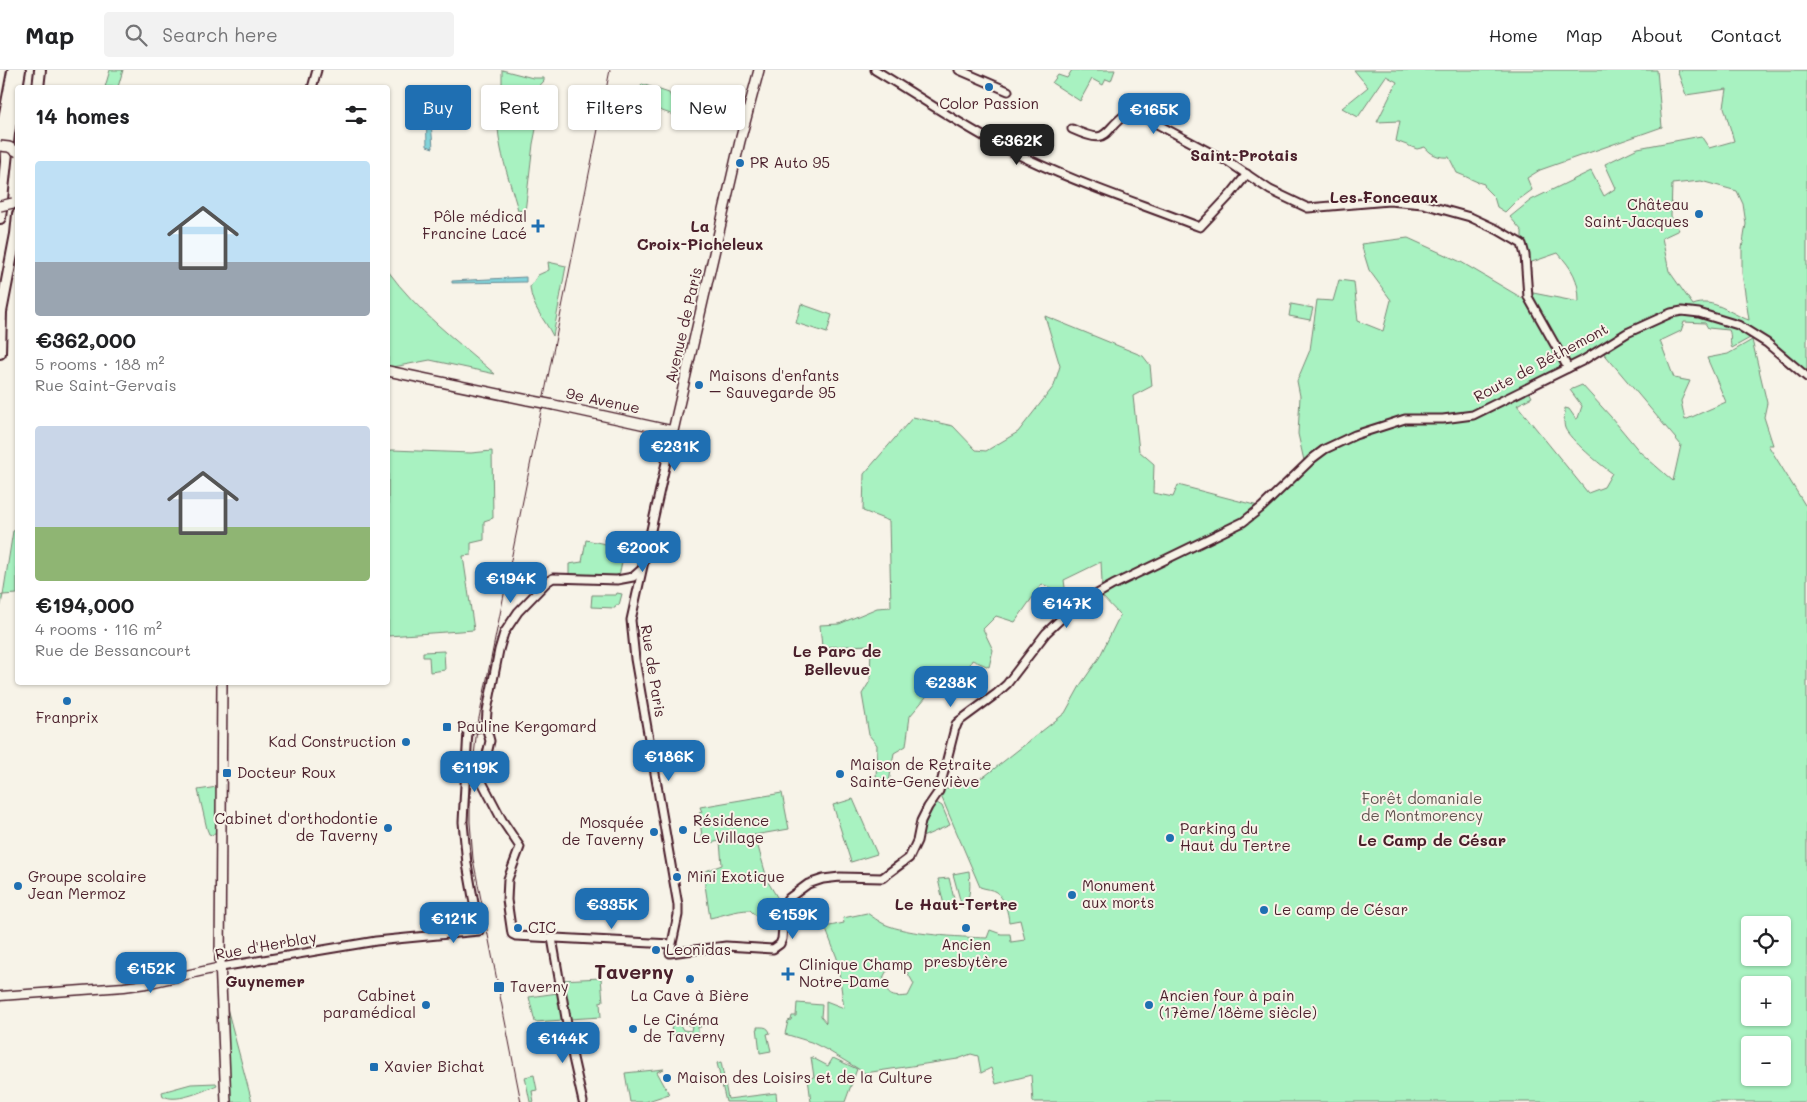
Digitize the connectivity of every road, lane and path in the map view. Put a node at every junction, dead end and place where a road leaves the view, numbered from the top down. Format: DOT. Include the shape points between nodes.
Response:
graph roads {
  1 [pos="13,70"];
  2 [pos="20,70"];
  3 [pos="40,70"];
  4 [pos="317,70"];
  5 [pos="759,70"];
  6 [pos="875,70"];
  7 [pos="959,70"];
  8 [pos="18,85"];
  9 [pos="38,85"];
  10 [pos="313,85"];
  11 [pos="1008,91"];
  12 [pos="15,100"];
  13 [pos="1072,129"];
  14 [pos="0,140"];
  15 [pos="0,146"];
  16 [pos="15,150"];
  17 [pos="1247,174"];
  18 [pos="15,202"];
  19 [pos="0,206"];
  20 [pos="0,218"];
  21 [pos="15,239"];
  22 [pos="0,353"];
  23 [pos="1568,368"];
  24 [pos="390,372"];
  25 [pos="1807,377"];
  26 [pos="673,431"];
  27 [pos="641,570"];
  28 [pos="627,578"];
  29 [pos="638,588"];
  30 [pos="222,685"];
  31 [pos="486,726"];
  32 [pos="552,938"];
  33 [pos="671,944"];
  34 [pos="670,953"];
  35 [pos="223,967"];
  36 [pos="0,996"];
  37 [pos="228,1102"];
  38 [pos="583,1102"];
  1 -- 14 [label="highway"];
  2 -- 8 [label="highway"];
  3 -- 9 [label="highway"];
  4 -- 10 [label="street"];
  5 -- 26 [label="main road, Avenue de Paris"];
  6 -- 17 [label="street" via="983,136 1061,174 1200,227"];
  7 -- 11 [label="street"];
  12 -- 20 [label="highway"];
  13 -- 17 [label="street" via="1099,138 1129,112 1138,114"];
  15 -- 16 [label="main road, bridge"];
  17 -- 23 [label="street" via="1270,190 1308,208 1389,201 1423,204 1470,217 1522,244 1528,297"];
  18 -- 19 [label="main road, bridge"];
  21 -- 22 [label="highway" via="1,312"];
  23 -- 25 [label="street, Route de Béthemont" via="1627,333 1682,311 1738,325 1767,343"];
  23 -- 34 [label="street, Route de Béthemont" via="1473,415 1406,419 1362,432 1326,449 1242,522 1113,585 1076,607 1046,634 1007,684 972,712 958,717 940,791 921,821 909,858 882,878 840,877 808,884 785,903 782,939 773,949 726,946"];
  24 -- 26 [label="main road, 9e Avenue, bridge"];
  26 -- 27 [label="street, Avenue de Paris"];
  27 -- 28 [label="street"];
  27 -- 29 [label="street, Rue de Paris"];
  28 -- 29 [label="street" via="636,581"];
  28 -- 31 [label="street" via="553,578 531,598 504,633"];
  29 -- 33 [label="street, Rue de Paris" via="631,620 632,643 678,905"];
  30 -- 35 [label="main road" via="220,864"];
  31 -- 32 [label="street" via="490,741 481,780 520,847 508,879 507,900 512,934"];
  31 -- 35 [label="street, Rue d'Herblay" via="466,730 463,822 479,931 376,941"];
  32 -- 33 [label="street"];
  32 -- 38 [label="street"];
  33 -- 34 [label="street, Rue de Paris"];
  35 -- 36 [label="main road, Rue d'Herblay" via="139,985"];
  35 -- 37 [label="main road"];
}
